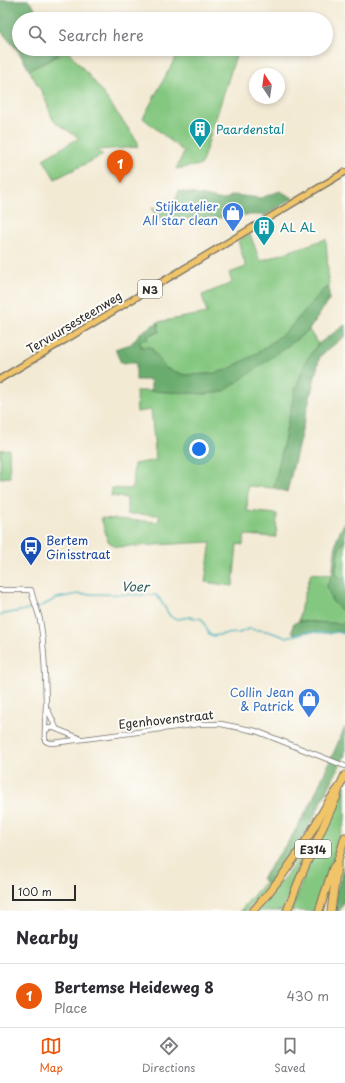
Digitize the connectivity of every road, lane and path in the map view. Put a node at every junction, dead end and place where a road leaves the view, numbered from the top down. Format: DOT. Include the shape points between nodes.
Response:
graph roads {
  1 [pos="345,172"];
  2 [pos="0,379"];
  3 [pos="0,590"];
  4 [pos="46,704"];
  5 [pos="57,729"];
  6 [pos="45,731"];
  7 [pos="82,739"];
  8 [pos="56,743"];
  9 [pos="345,766"];
  10 [pos="345,776"];
  11 [pos="339,788"];
  12 [pos="345,837"];
  13 [pos="336,862"];
  14 [pos="253,911"];
  15 [pos="287,911"];
  16 [pos="319,911"];
  17 [pos="331,911"];
  1 -- 2 [label="main road, Tervuursesteenweg / N3"];
  3 -- 4 [label="street" via="31,590 42,638"];
  4 -- 5 [label="street"];
  4 -- 6 [label="street"];
  5 -- 6 [label="street"];
  5 -- 7 [label="street, Egenhovenstraat"];
  5 -- 8 [label="street" via="60,737"];
  6 -- 8 [label="street" via="47,742"];
  7 -- 8 [label="street, Egenhovenstraat"];
  7 -- 9 [label="street, Egenhovenstraat" via="199,724 221,724 256,731"];
  10 -- 11 [label="highway, E314"];
  11 -- 14 [label="highway" via="332,795 289,867"];
  11 -- 15 [label="highway, E314"];
  12 -- 13 [label="highway, E314"];
  13 -- 16 [label="highway, E314"];
  13 -- 17 [label="highway"];
}
